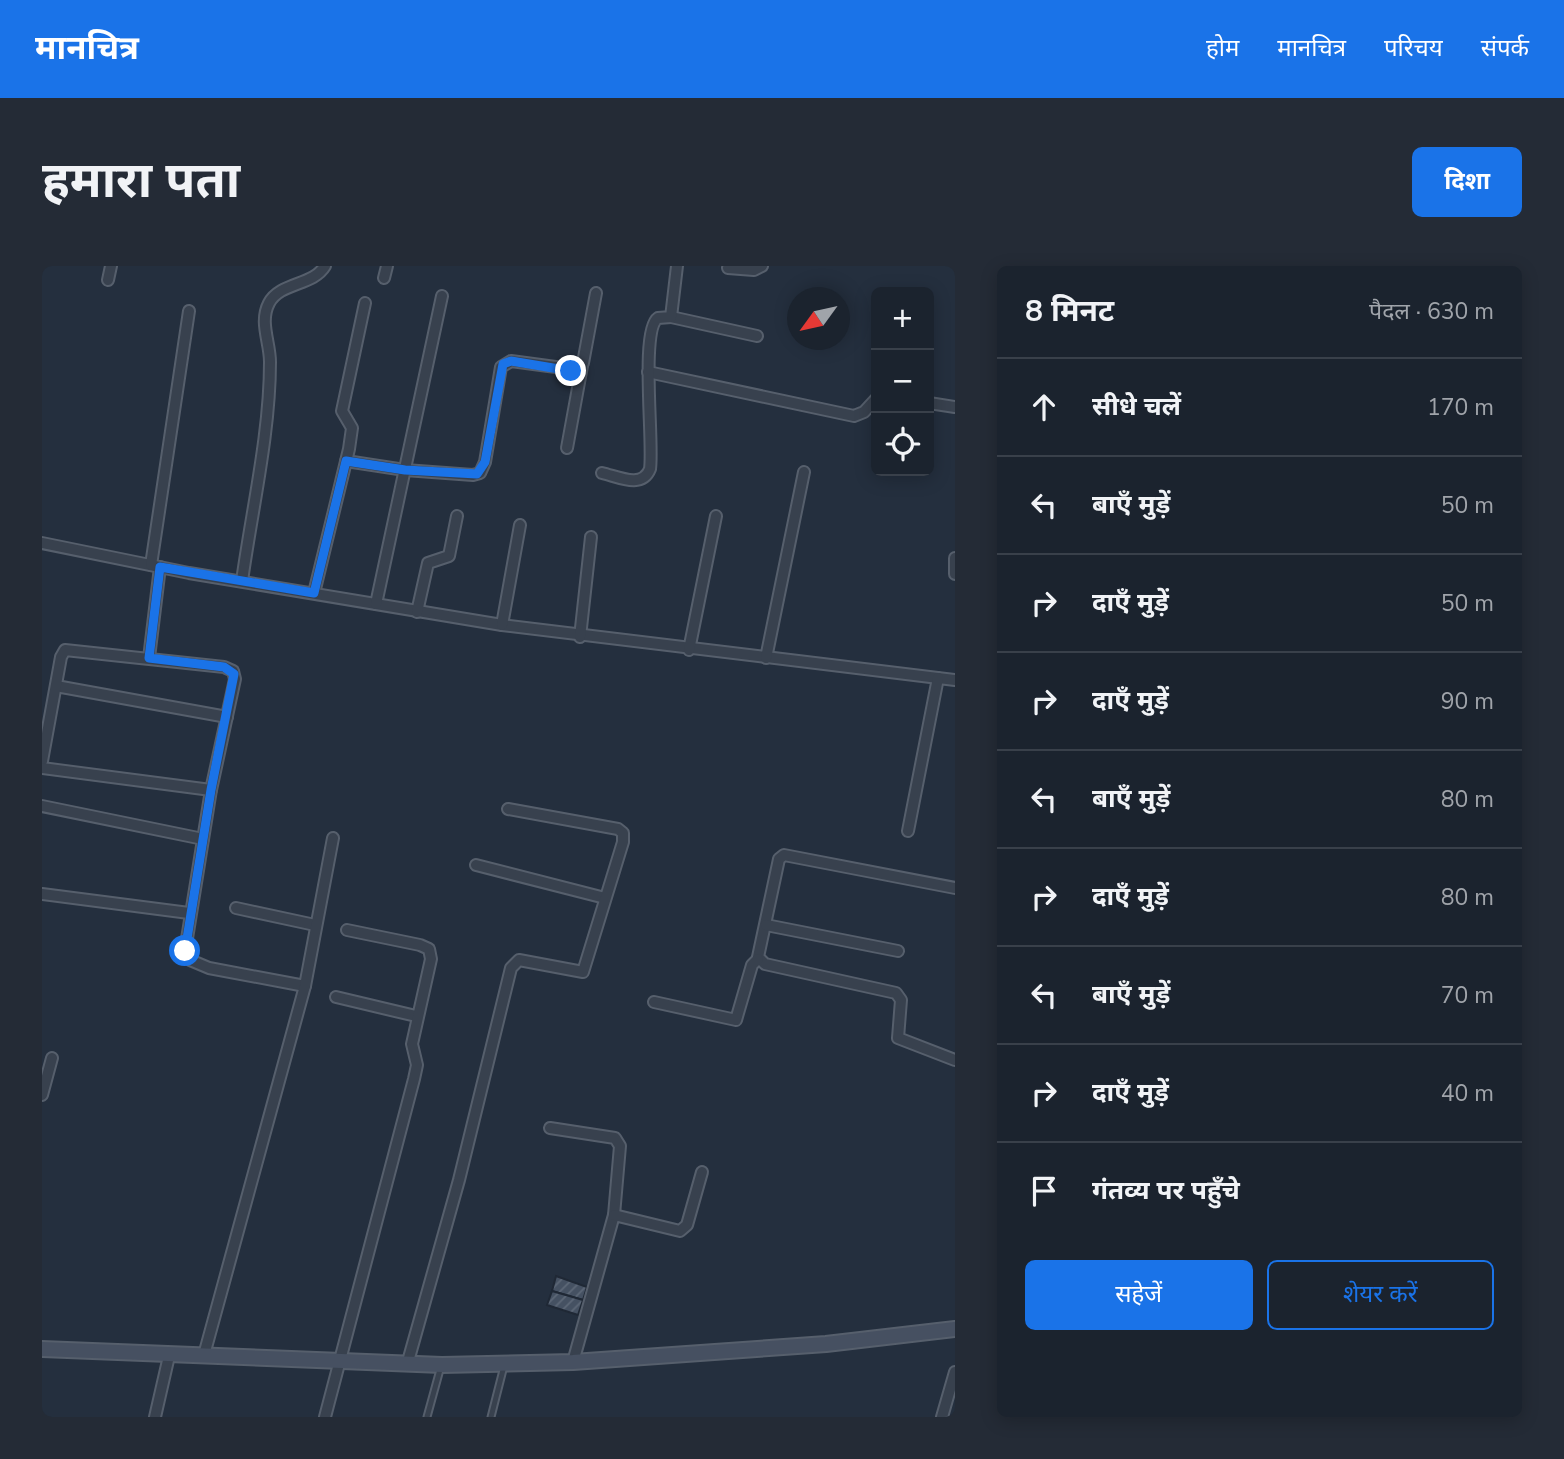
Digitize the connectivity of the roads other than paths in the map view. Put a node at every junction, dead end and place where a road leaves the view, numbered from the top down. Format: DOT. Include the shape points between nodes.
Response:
graph roads {
  1 [pos="111,266"];
  2 [pos="326,266"];
  3 [pos="387,266"];
  4 [pos="677,266"];
  5 [pos="762,266"];
  6 [pos="728,268"];
  7 [pos="384,278"];
  8 [pos="108,280"];
  9 [pos="596,293"];
  10 [pos="442,296"];
  11 [pos="365,303"];
  12 [pos="189,311"];
  13 [pos="671,317"];
  14 [pos="757,336"];
  15 [pos="582,366"];
  16 [pos="649,372"];
  17 [pos="871,404"];
  18 [pos="934,404"];
  19 [pos="955,407"];
  20 [pos="568,448"];
  21 [pos="346,461"];
  22 [pos="405,470"];
  23 [pos="804,472"];
  24 [pos="602,473"];
  25 [pos="457,516"];
  26 [pos="716,516"];
  27 [pos="520,525"];
  28 [pos="591,537"];
  29 [pos="42,542"];
  30 [pos="955,558"];
  31 [pos="156,566"];
  32 [pos="955,574"];
  33 [pos="242,581"];
  34 [pos="314,593"];
  35 [pos="376,604"];
  36 [pos="417,612"];
  37 [pos="502,625"];
  38 [pos="580,637"];
  39 [pos="689,650"];
  40 [pos="149,658"];
  41 [pos="766,658"];
  42 [pos="938,678"];
  43 [pos="955,680"];
  44 [pos="57,686"];
  45 [pos="227,717"];
  46 [pos="42,761"];
  47 [pos="42,768"];
  48 [pos="211,790"];
  49 [pos="42,806"];
  50 [pos="508,809"];
  51 [pos="908,831"];
  52 [pos="333,838"];
  53 [pos="203,839"];
  54 [pos="476,865"];
  55 [pos="955,888"];
  56 [pos="42,894"];
  57 [pos="605,898"];
  58 [pos="236,908"];
  59 [pos="189,914"];
  60 [pos="315,925"];
  61 [pos="766,925"];
  62 [pos="347,930"];
  63 [pos="898,951"];
  64 [pos="758,959"];
  65 [pos="304,986"];
  66 [pos="336,997"];
  67 [pos="654,1002"];
  68 [pos="416,1017"];
  69 [pos="52,1058"];
  70 [pos="955,1060"];
  71 [pos="42,1095"];
  72 [pos="550,1128"];
  73 [pos="702,1172"];
  74 [pos="614,1215"];
  75 [pos="955,1329"];
  76 [pos="42,1349"];
  77 [pos="204,1355"];
  78 [pos="169,1356"];
  79 [pos="339,1360"];
  80 [pos="573,1362"];
  81 [pos="505,1364"];
  82 [pos="407,1365"];
  83 [pos="442,1366"];
  84 [pos="955,1372"];
  85 [pos="155,1417"];
  86 [pos="325,1417"];
  87 [pos="427,1417"];
  88 [pos="491,1417"];
  89 [pos="942,1417"];
  1 -- 8 [label="street"];
  2 -- 33 [label="street" via="317,275 278,292 267,306 268,399"];
  3 -- 7 [label="street"];
  4 -- 13 [label="street"];
  5 -- 6 [label="street" via="754,270"];
  9 -- 15 [label="street"];
  10 -- 22 [label="street"];
  11 -- 21 [label="street" via="342,408 352,428"];
  12 -- 31 [label="street"];
  13 -- 14 [label="street"];
  13 -- 16 [label="street" via="658,318 652,324"];
  15 -- 20 [label="street"];
  15 -- 22 [label="street" via="571,371 506,362 499,376 480,472"];
  16 -- 17 [label="street" via="854,415"];
  16 -- 24 [label="street" via="648,474 639,481"];
  18 -- 19 [label="street"];
  21 -- 22 [label="street"];
  21 -- 34 [label="street"];
  22 -- 35 [label="street"];
  23 -- 41 [label="street"];
  25 -- 36 [label="street" via="449,556 428,563"];
  26 -- 39 [label="street"];
  27 -- 37 [label="street"];
  28 -- 38 [label="street"];
  29 -- 31 [label="street"];
  30 -- 32 [label="street"];
  31 -- 33 [label="street"];
  31 -- 40 [label="street"];
  33 -- 34 [label="street"];
  34 -- 35 [label="street"];
  35 -- 36 [label="street"];
  36 -- 37 [label="street"];
  37 -- 38 [label="street"];
  38 -- 39 [label="street"];
  39 -- 41 [label="street"];
  40 -- 44 [label="street" via="67,649 61,657"];
  40 -- 45 [label="street" via="229,668 234,679"];
  41 -- 42 [label="street"];
  42 -- 43 [label="street"];
  42 -- 51 [label="street"];
  44 -- 45 [label="street"];
  44 -- 46 [label="street"];
  45 -- 48 [label="street"];
  47 -- 48 [label="street"];
  48 -- 53 [label="street"];
  49 -- 53 [label="street"];
  50 -- 57 [label="street" via="621,831 621,854"];
  52 -- 60 [label="street"];
  53 -- 59 [label="street"];
  54 -- 57 [label="street"];
  55 -- 61 [label="street" via="784,855 779,859"];
  56 -- 59 [label="street"];
  57 -- 82 [label="street" via="583,972 519,960 512,968"];
  58 -- 60 [label="street"];
  59 -- 65 [label="street" via="185,951 195,964"];
  60 -- 65 [label="street"];
  61 -- 63 [label="street"];
  61 -- 64 [label="street"];
  62 -- 68 [label="street" via="429,949 431,958"];
  64 -- 67 [label="street" via="752,965 740,1017 735,1020"];
  64 -- 70 [label="street" via="896,993 901,1000 898,1038"];
  65 -- 77 [label="street"];
  66 -- 68 [label="street"];
  68 -- 79 [label="street" via="411,1047 416,1070"];
  69 -- 71 [label="street"];
  72 -- 74 [label="street" via="620,1142"];
  73 -- 74 [label="street" via="684,1229"];
  74 -- 80 [label="street"];
  75 -- 80 [label="main road" via="826,1344"];
  76 -- 78 [label="main road"];
  77 -- 78 [label="main road"];
  77 -- 79 [label="main road"];
  78 -- 85 [label="street"];
  79 -- 82 [label="main road"];
  79 -- 86 [label="street"];
  80 -- 81 [label="main road"];
  81 -- 83 [label="main road"];
  81 -- 88 [label="lane"];
  82 -- 83 [label="main road"];
  83 -- 87 [label="lane"];
  84 -- 89 [label="street"];
}
